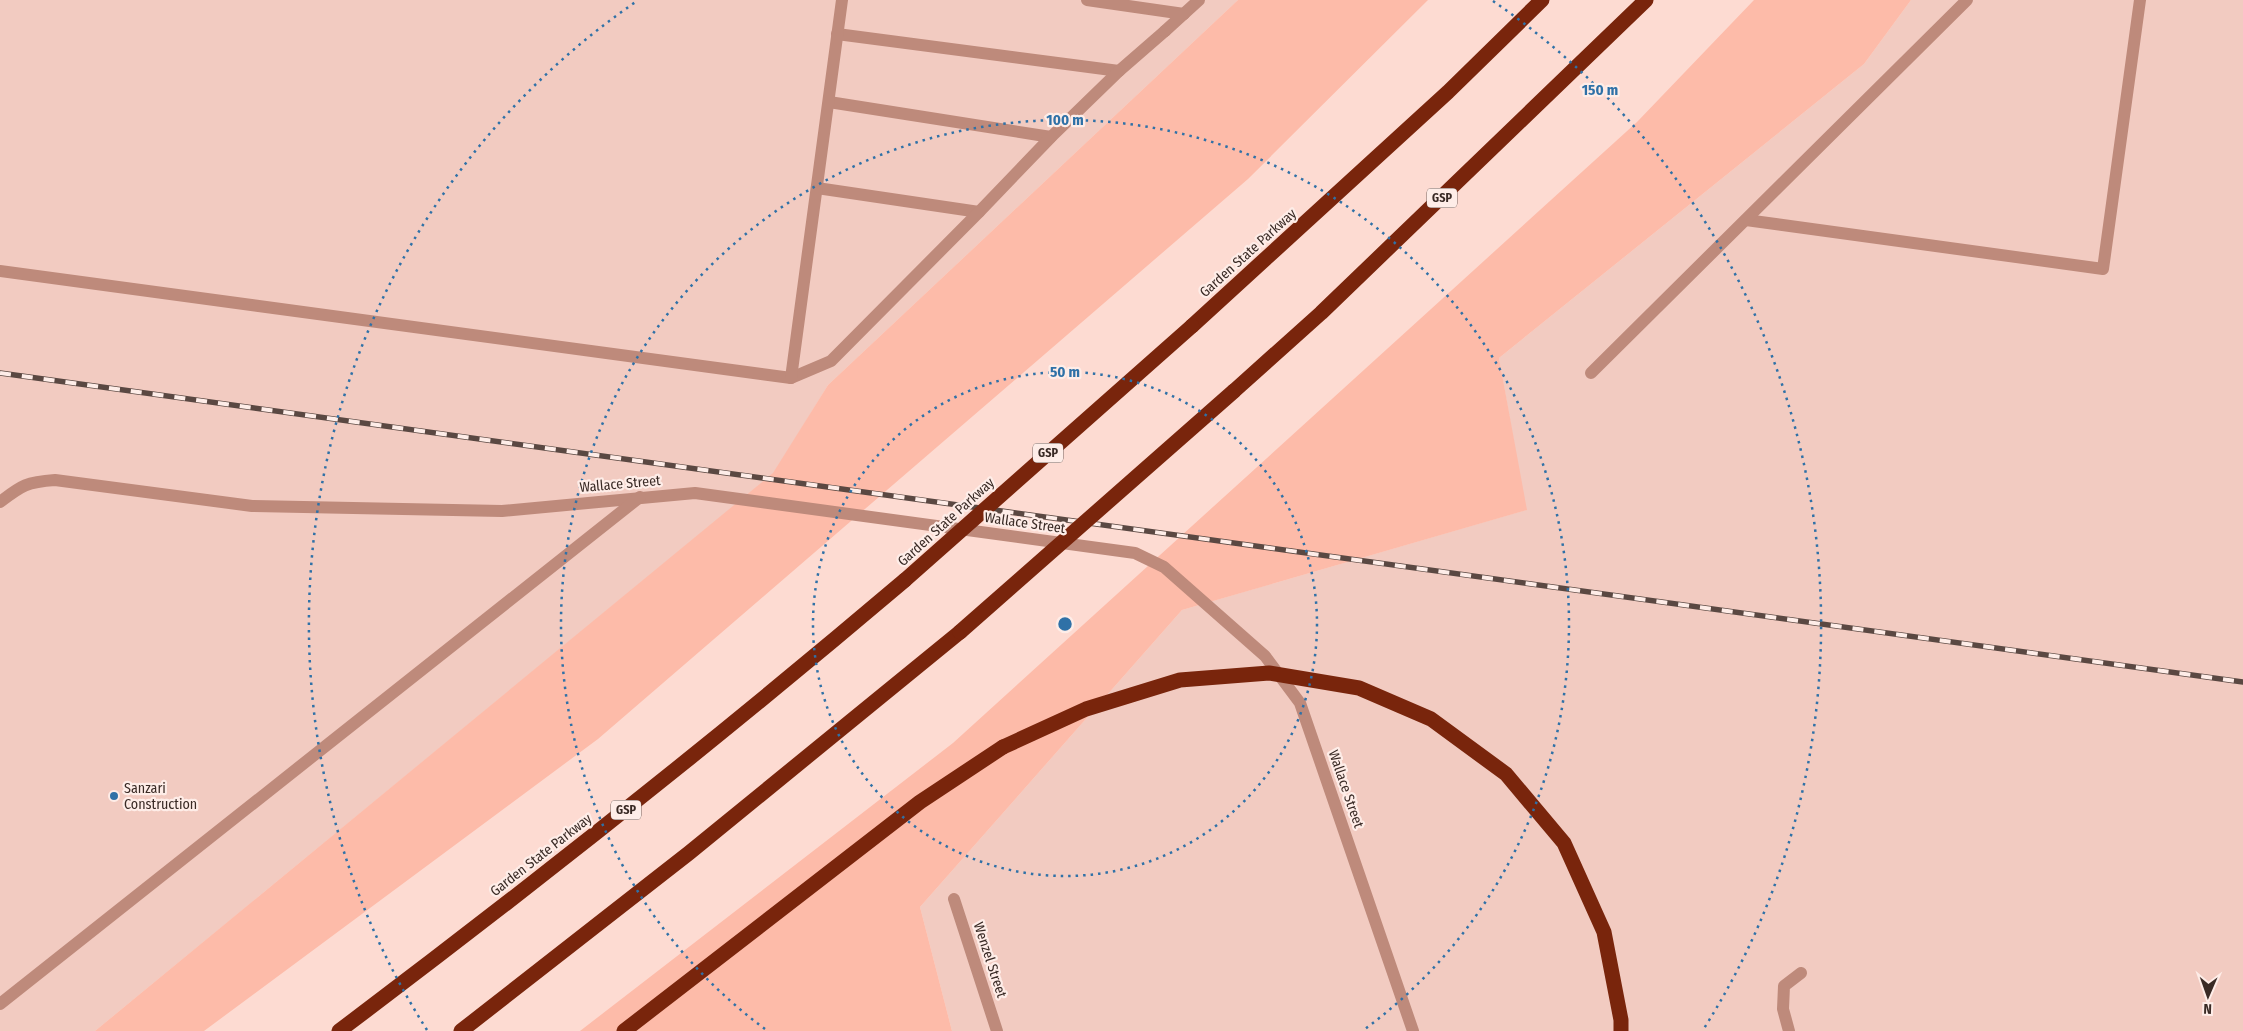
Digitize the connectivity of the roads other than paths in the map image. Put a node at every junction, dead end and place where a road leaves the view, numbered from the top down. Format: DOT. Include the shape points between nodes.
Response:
graph roads {
  1 [pos="842,0"];
  2 [pos="1087,0"];
  3 [pos="1199,0"];
  4 [pos="1542,0"];
  5 [pos="1646,0"];
  6 [pos="1967,0"];
  7 [pos="2140,0"];
  8 [pos="1184,14"];
  9 [pos="837,34"];
  10 [pos="1119,71"];
  11 [pos="828,102"];
  12 [pos="1051,137"];
  13 [pos="817,188"];
  14 [pos="979,212"];
  15 [pos="1746,220"];
  16 [pos="0,271"];
  17 [pos="1591,373"];
  18 [pos="791,378"];
  19 [pos="640,497"];
  20 [pos="0,502"];
  21 [pos="954,899"];
  22 [pos="1800,973"];
  23 [pos="0,1004"];
  24 [pos="339,1031"];
  25 [pos="461,1031"];
  26 [pos="624,1031"];
  27 [pos="997,1031"];
  28 [pos="1413,1031"];
  29 [pos="1621,1031"];
  30 [pos="1789,1031"];
  1 -- 9 [label="street"];
  2 -- 8 [label="street"];
  3 -- 8 [label="street"];
  4 -- 24 [label="highway, Garden State Parkway / GSP, bridge" via="1192,326 905,580 643,796"];
  5 -- 25 [label="highway, GSP, bridge" via="1321,313 960,632 689,853"];
  6 -- 15 [label="street"];
  7 -- 15 [label="street" via="2103,269"];
  8 -- 10 [label="street"];
  9 -- 10 [label="street"];
  9 -- 11 [label="street"];
  10 -- 12 [label="street"];
  11 -- 12 [label="street"];
  11 -- 13 [label="street"];
  12 -- 14 [label="street"];
  13 -- 14 [label="street"];
  13 -- 18 [label="street"];
  14 -- 18 [label="street" via="831,361"];
  15 -- 17 [label="street"];
  16 -- 18 [label="street"];
  19 -- 20 [label="street, Wallace Street" via="502,511 252,506 55,480 22,485"];
  19 -- 23 [label="street"];
  19 -- 28 [label="street, Wallace Street" via="695,493 1135,553 1164,567 1265,656 1300,703"];
  21 -- 27 [label="street, Wenzel Street"];
  22 -- 30 [label="street" via="1784,986 1783,1008"];
  26 -- 29 [label="highway, bridge" via="920,802 1003,747 1086,709 1180,680 1269,673 1358,688 1430,719 1506,774 1564,843 1604,932"];
}
